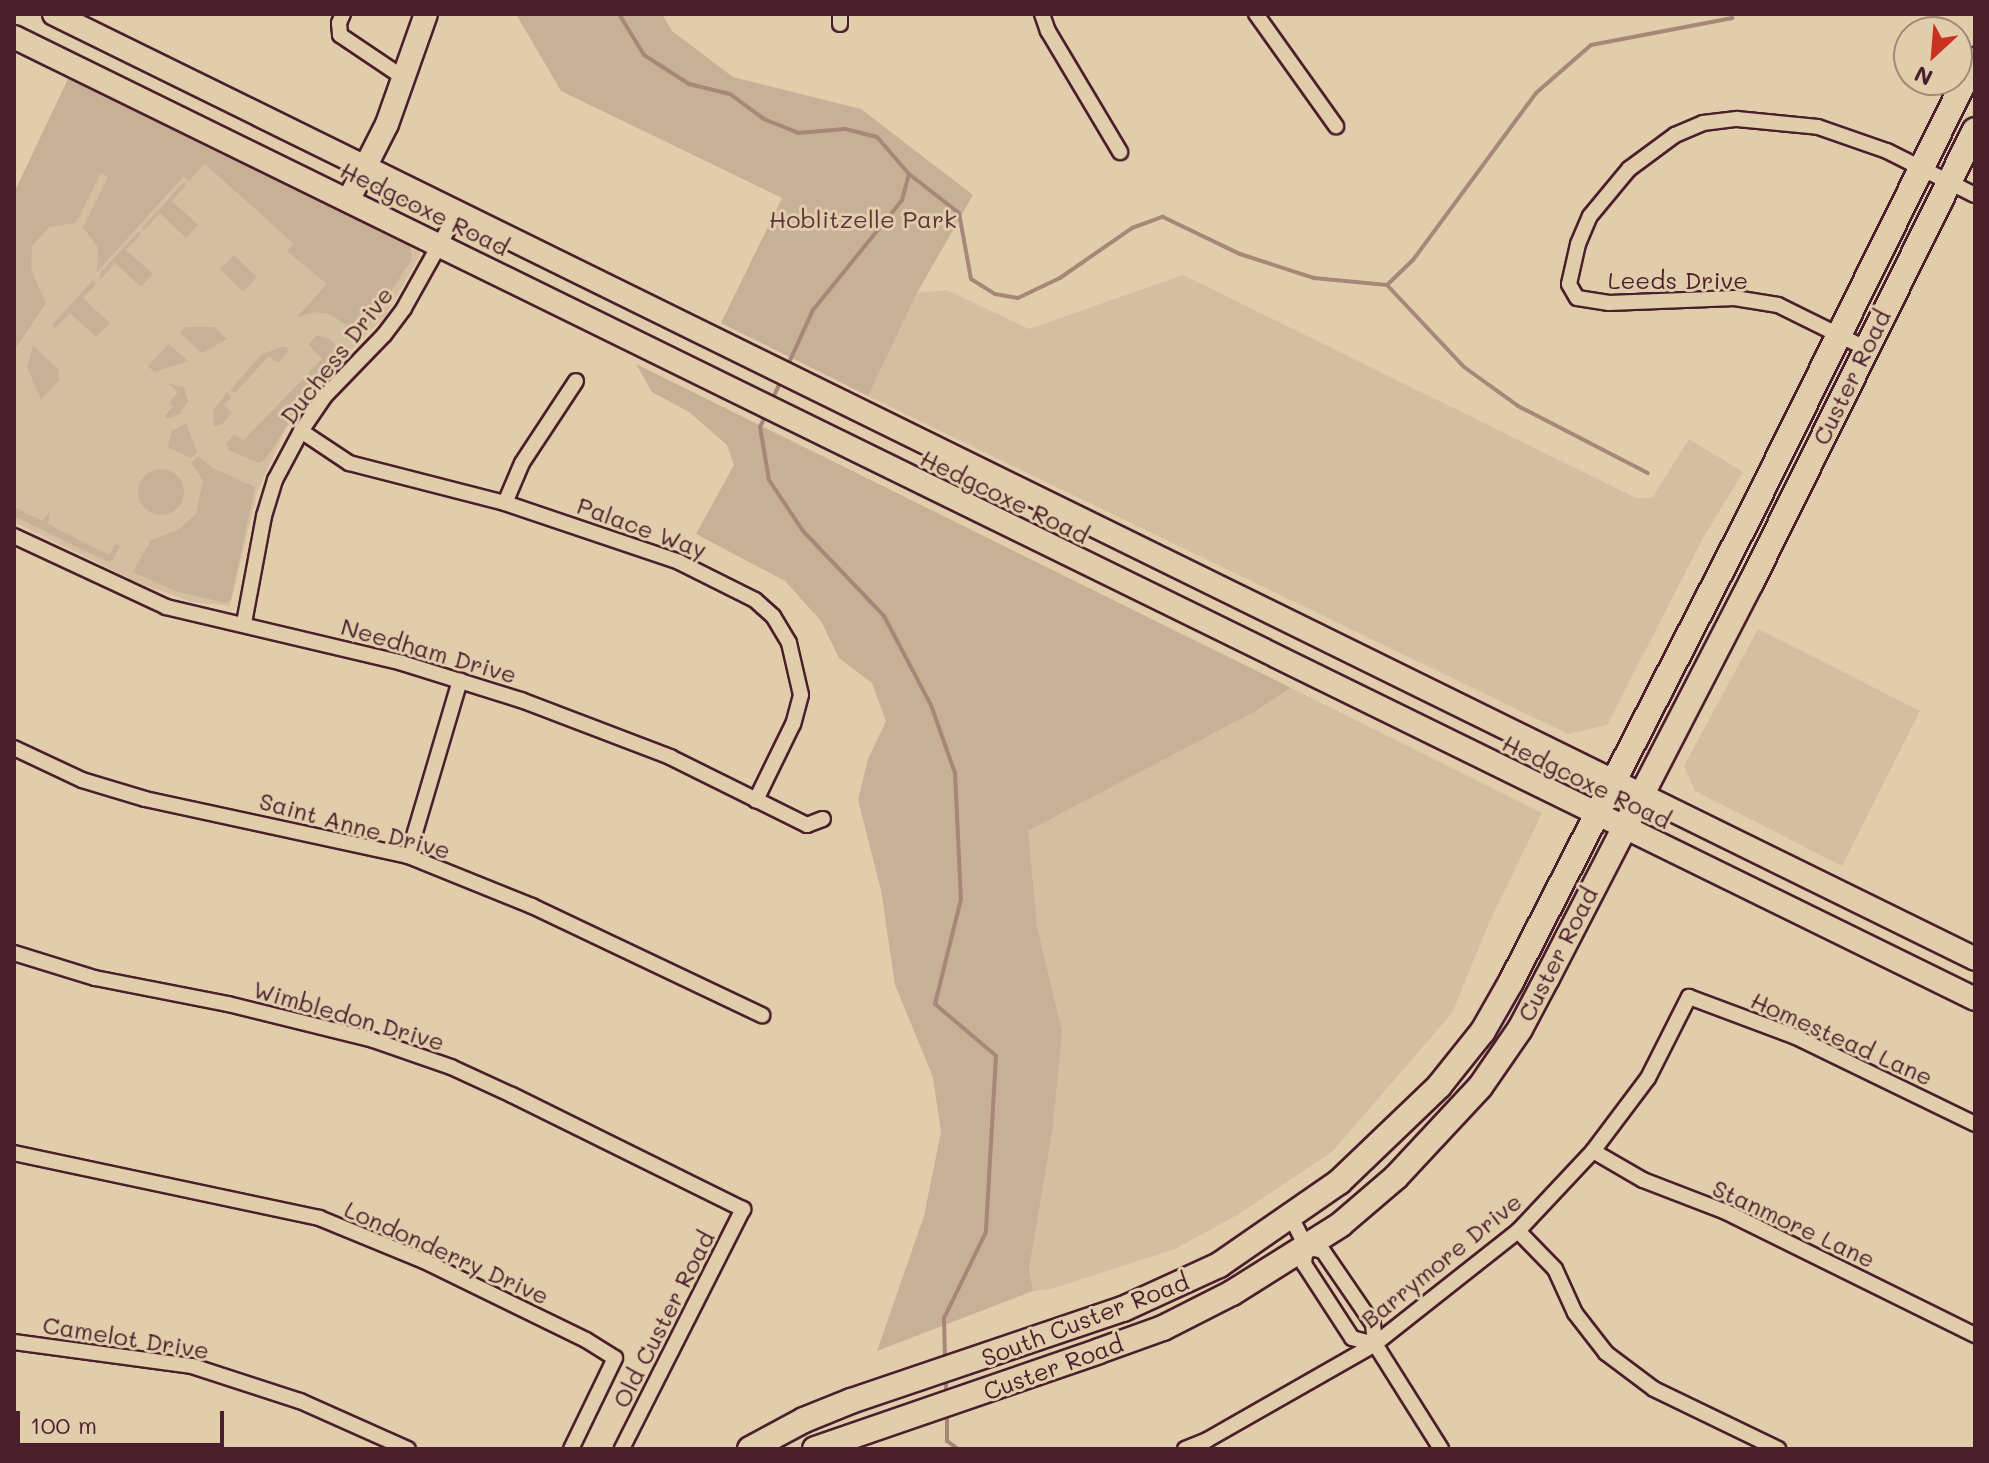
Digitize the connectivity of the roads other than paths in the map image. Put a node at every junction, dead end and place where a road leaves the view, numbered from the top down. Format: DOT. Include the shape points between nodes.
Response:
graph roads {
  1 [pos="54,14"];
  2 [pos="343,14"];
  3 [pos="426,14"];
  4 [pos="1042,14"];
  5 [pos="1256,14"];
  6 [pos="14,37"];
  7 [pos="1975,60"];
  8 [pos="404,78"];
  9 [pos="1336,126"];
  10 [pos="1975,130"];
  11 [pos="1120,152"];
  12 [pos="365,167"];
  13 [pos="1922,169"];
  14 [pos="1949,182"];
  15 [pos="1975,195"];
  16 [pos="349,199"];
  17 [pos="457,213"];
  18 [pos="441,244"];
  19 [pos="1839,336"];
  20 [pos="1865,348"];
  21 [pos="576,381"];
  22 [pos="301,431"];
  23 [pos="1010,484"];
  24 [pos="505,503"];
  25 [pos="992,519"];
  26 [pos="14,536"];
  27 [pos="1722,569"];
  28 [pos="1751,583"];
  29 [pos="1290,622"];
  30 [pos="244,623"];
  31 [pos="1272,657"];
  32 [pos="460,681"];
  33 [pos="14,748"];
  34 [pos="1613,781"];
  35 [pos="1640,794"];
  36 [pos="756,800"];
  37 [pos="1596,815"];
  38 [pos="823,819"];
  39 [pos="1623,827"];
  40 [pos="408,856"];
  41 [pos="14,953"];
  42 [pos="1972,958"];
  43 [pos="1951,987"];
  44 [pos="1689,997"];
  45 [pos="1975,999"];
  46 [pos="762,1015"];
  47 [pos="1975,1124"];
  48 [pos="1593,1151"];
  49 [pos="14,1153"];
  50 [pos="743,1209"];
  51 [pos="1291,1217"];
  52 [pos="1518,1231"];
  53 [pos="1306,1247"];
  54 [pos="1975,1335"];
  55 [pos="14,1342"];
  56 [pos="1375,1344"];
  57 [pos="804,1420"];
  58 [pos="1210,1444"];
  59 [pos="817,1448"];
  60 [pos="408,1449"];
  61 [pos="571,1449"];
  62 [pos="622,1449"];
  63 [pos="750,1449"];
  64 [pos="1185,1449"];
  65 [pos="1441,1449"];
  66 [pos="1778,1449"];
  1 -- 12 [label="main road, Hedgcoxe Road"];
  2 -- 8 [label="street" via="340,35"];
  3 -- 8 [label="main road"];
  4 -- 11 [label="street"];
  5 -- 9 [label="street"];
  6 -- 16 [label="main road, Hedgcoxe Road"];
  7 -- 13 [label="main road, Custer Road"];
  8 -- 12 [label="main road"];
  10 -- 14 [label="main road, Custer Road"];
  12 -- 16 [label="main road"];
  12 -- 17 [label="main road, Hedgcoxe Road"];
  13 -- 14 [label="street"];
  13 -- 19 [label="main road, Custer Road"];
  13 -- 19 [label="street, Leeds Drive" via="1818,127 1737,119 1703,123 1647,153 1629,169 1590,216 1570,269 1569,284 1577,298 1609,303 1735,298 1778,305"];
  14 -- 15 [label="street"];
  14 -- 20 [label="main road, Custer Road"];
  16 -- 18 [label="main road, Hedgcoxe Road"];
  17 -- 18 [label="street, Duchess Drive"];
  17 -- 23 [label="main road, Hedgcoxe Road"];
  18 -- 22 [label="street, Duchess Drive" via="384,335 325,396"];
  18 -- 25 [label="main road, Hedgcoxe Road"];
  19 -- 20 [label="street, Leeds Drive"];
  19 -- 27 [label="main road, Custer Road"];
  20 -- 28 [label="main road, Custer Road"];
  21 -- 24 [label="street" via="522,463"];
  22 -- 24 [label="street, Palace Way" via="349,463"];
  22 -- 30 [label="street, Duchess Drive" via="275,480 264,516"];
  23 -- 25 [label="main road"];
  23 -- 29 [label="main road, Hedgcoxe Road"];
  24 -- 36 [label="street, Palace Way" via="690,567 725,582 773,616 789,643 801,695 793,724"];
  25 -- 31 [label="main road, Hedgcoxe Road"];
  26 -- 30 [label="street, Needham Drive" via="166,607"];
  27 -- 28 [label="main road"];
  27 -- 34 [label="main road, Custer Road"];
  28 -- 35 [label="main road, Custer Road"];
  29 -- 31 [label="main road"];
  29 -- 34 [label="main road, Hedgcoxe Road"];
  30 -- 32 [label="street, Needham Drive"];
  31 -- 37 [label="main road, Hedgcoxe Road"];
  32 -- 36 [label="street, Needham Drive" via="670,757"];
  32 -- 40 [label="street"];
  33 -- 40 [label="street, Saint Anne Drive" via="82,780 145,799"];
  34 -- 35 [label="main road, Hedgcoxe Road"];
  34 -- 37 [label="main road, Custer Road"];
  35 -- 39 [label="main road, Custer Road"];
  35 -- 42 [label="main road, Hedgcoxe Road"];
  36 -- 38 [label="street, Needham Drive" via="807,825"];
  37 -- 39 [label="main road, Hedgcoxe Road"];
  37 -- 51 [label="main road, South Custer Road" via="1483,1031 1395,1130"];
  39 -- 43 [label="main road, Hedgcoxe Road"];
  39 -- 53 [label="main road, Custer Road" via="1520,1029 1480,1087 1396,1177"];
  40 -- 46 [label="street, Saint Anne Drive" via="532,906"];
  41 -- 50 [label="street, Wimbledon Drive" via="95,978 298,1019 417,1055 512,1095"];
  42 -- 43 [label="main road"];
  43 -- 45 [label="main road, Hedgcoxe Road"];
  44 -- 47 [label="street, Homestead Lane" via="1796,1037"];
  44 -- 48 [label="street, Barrymore Drive" via="1648,1078"];
  48 -- 52 [label="street, Barrymore Drive"];
  48 -- 54 [label="street, Stanmore Lane" via="1643,1180 1726,1212"];
  49 -- 61 [label="street, Londonderry Drive" via="319,1218 424,1261 586,1340 615,1358"];
  50 -- 62 [label="street, Old Custer Road"];
  51 -- 53 [label="street"];
  51 -- 57 [label="main road, South Custer Road" via="1219,1265 1123,1309"];
  52 -- 56 [label="street, Barrymore Drive"];
  52 -- 66 [label="street" via="1555,1269 1575,1313 1606,1353 1654,1389"];
  53 -- 56 [label="street" via="1323,1251 1373,1324"];
  53 -- 56 [label="street" via="1304,1264 1352,1338"];
  53 -- 59 [label="main road, Custer Road" via="1163,1328"];
  55 -- 60 [label="street, Camelot Drive" via="192,1366 300,1401"];
  56 -- 58 [label="street, Barrymore Drive"];
  56 -- 65 [label="street"];
  57 -- 59 [label="main road"];
  57 -- 63 [label="main road, South Custer Road"];
  58 -- 64 [label="street, Barrymore Drive"];
}
